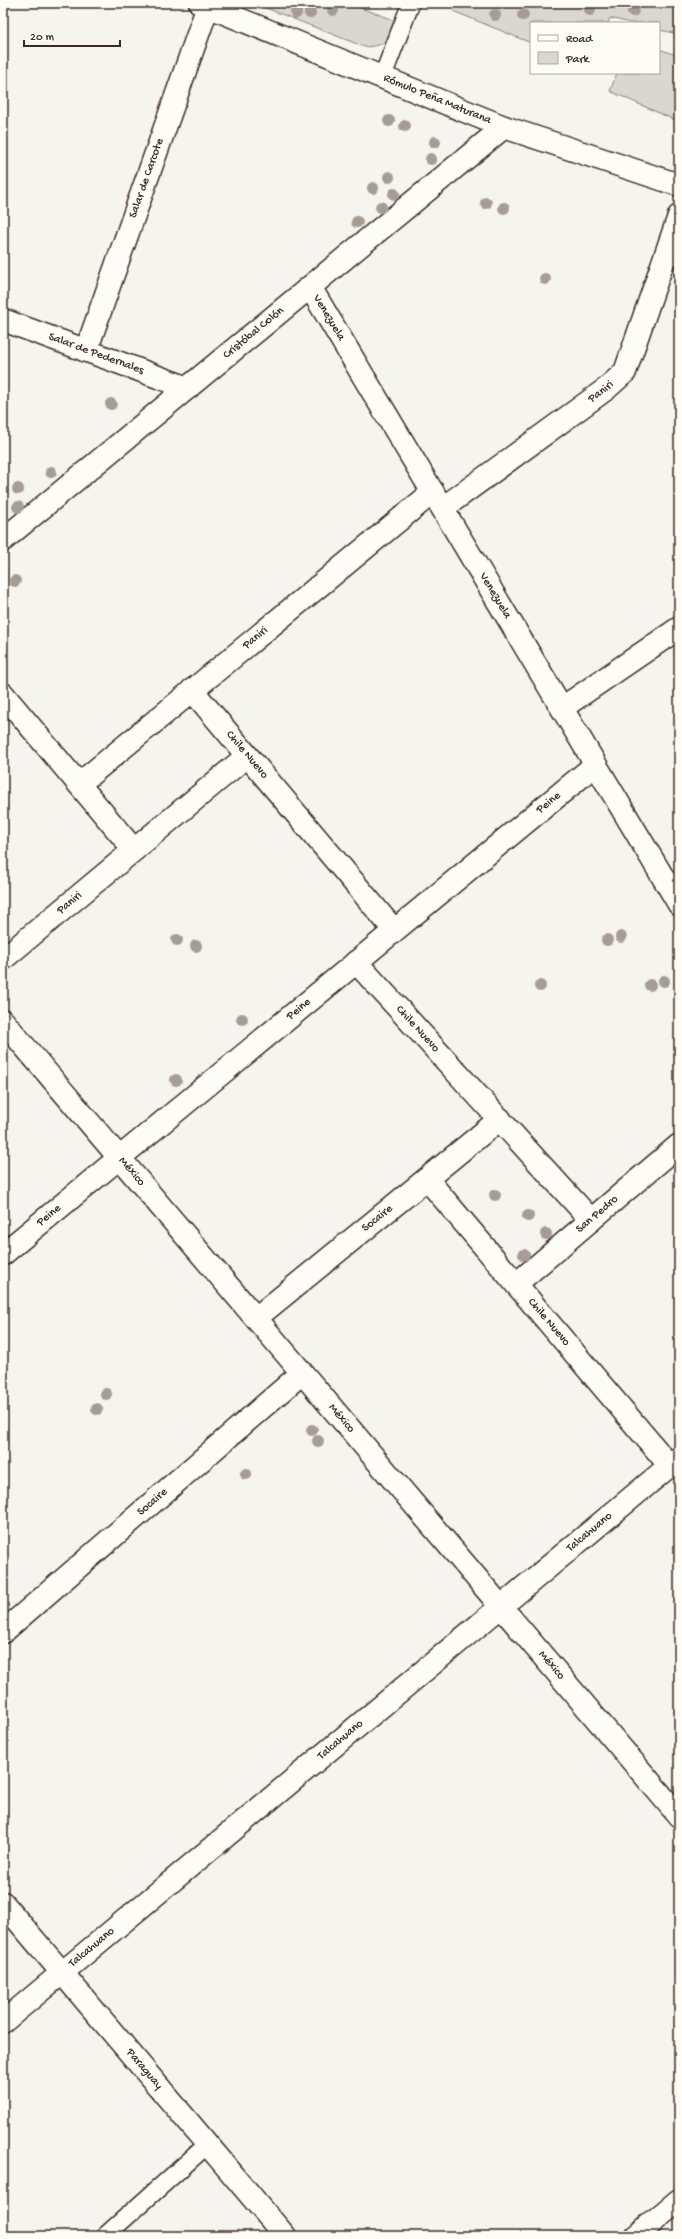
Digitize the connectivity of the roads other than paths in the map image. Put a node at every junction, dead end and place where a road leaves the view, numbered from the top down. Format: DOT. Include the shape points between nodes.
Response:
graph roads {
  1 [pos="411,3"];
  2 [pos="204,5"];
  3 [pos="382,78"];
  4 [pos="504,127"];
  5 [pos="679,185"];
  6 [pos="679,216"];
  7 [pos="310,287"];
  8 [pos="3,320"];
  9 [pos="86,351"];
  10 [pos="188,388"];
  11 [pos="438,500"];
  12 [pos="3,540"];
  13 [pos="679,628"];
  14 [pos="192,690"];
  15 [pos="3,694"];
  16 [pos="562,708"];
  17 [pos="247,756"];
  18 [pos="595,764"];
  19 [pos="79,784"];
  20 [pos="134,850"];
  21 [pos="679,904"];
  22 [pos="394,930"];
  23 [pos="3,959"];
  24 [pos="356,962"];
  25 [pos="3,1021"];
  26 [pos="500,1119"];
  27 [pos="679,1144"];
  28 [pos="119,1158"];
  29 [pos="427,1179"];
  30 [pos="591,1220"];
  31 [pos="3,1254"];
  32 [pos="516,1284"];
  33 [pos="256,1318"];
  34 [pos="302,1373"];
  35 [pos="674,1462"];
  36 [pos="501,1607"];
  37 [pos="3,1632"];
  38 [pos="679,1816"];
  39 [pos="3,1903"];
  40 [pos="62,1973"];
  41 [pos="3,2022"];
  42 [pos="207,2145"];
  43 [pos="679,2200"];
  44 [pos="105,2236"];
  45 [pos="285,2236"];
  46 [pos="636,2236"];
  1 -- 3 [label="lane"];
  2 -- 3 [label="street, Rómulo Peña Maturana"];
  2 -- 9 [label="street, Salar de Carcote"];
  3 -- 4 [label="street, Rómulo Peña Maturana"];
  4 -- 5 [label="street, Rómulo Peña Maturana"];
  4 -- 7 [label="street, Cristóbal Colón"];
  6 -- 11 [label="street, Paniri" via="625,372 611,385"];
  7 -- 10 [label="street, Cristóbal Colón"];
  7 -- 11 [label="street, Venezuela"];
  8 -- 9 [label="street, Salar de Pedernales"];
  9 -- 10 [label="street, Salar de Pedernales"];
  10 -- 12 [label="street, Cristóbal Colón"];
  11 -- 14 [label="street, Paniri"];
  11 -- 16 [label="street, Venezuela"];
  13 -- 16 [label="street"];
  14 -- 17 [label="street, Chile Nuevo"];
  14 -- 19 [label="street, Paniri"];
  15 -- 19 [label="street"];
  16 -- 18 [label="street, Venezuela"];
  17 -- 20 [label="street, Paniri"];
  17 -- 22 [label="street, Chile Nuevo"];
  18 -- 21 [label="street, Venezuela"];
  18 -- 22 [label="street, Peine"];
  19 -- 20 [label="street"];
  20 -- 23 [label="street, Paniri"];
  22 -- 24 [label="street, Peine"];
  24 -- 26 [label="street, Chile Nuevo"];
  24 -- 28 [label="street, Peine"];
  25 -- 28 [label="street, México"];
  26 -- 29 [label="street, Socaire"];
  26 -- 30 [label="street, Chile Nuevo"];
  27 -- 30 [label="street, San Pedro"];
  28 -- 31 [label="street, Peine"];
  28 -- 33 [label="street, México"];
  29 -- 32 [label="street, Chile Nuevo"];
  29 -- 33 [label="street, Socaire"];
  30 -- 32 [label="street, San Pedro"];
  32 -- 35 [label="street, Chile Nuevo"];
  33 -- 34 [label="street, México"];
  34 -- 36 [label="street, México"];
  34 -- 37 [label="street, Socaire"];
  35 -- 36 [label="street, Talcahuano"];
  36 -- 38 [label="street, México"];
  36 -- 40 [label="street, Talcahuano"];
  39 -- 40 [label="street, Paraguay"];
  40 -- 41 [label="street, Talcahuano"];
  40 -- 42 [label="street, Paraguay"];
  42 -- 44 [label="lane"];
  42 -- 45 [label="street, Paraguay"];
  43 -- 46 [label="street"];
}
